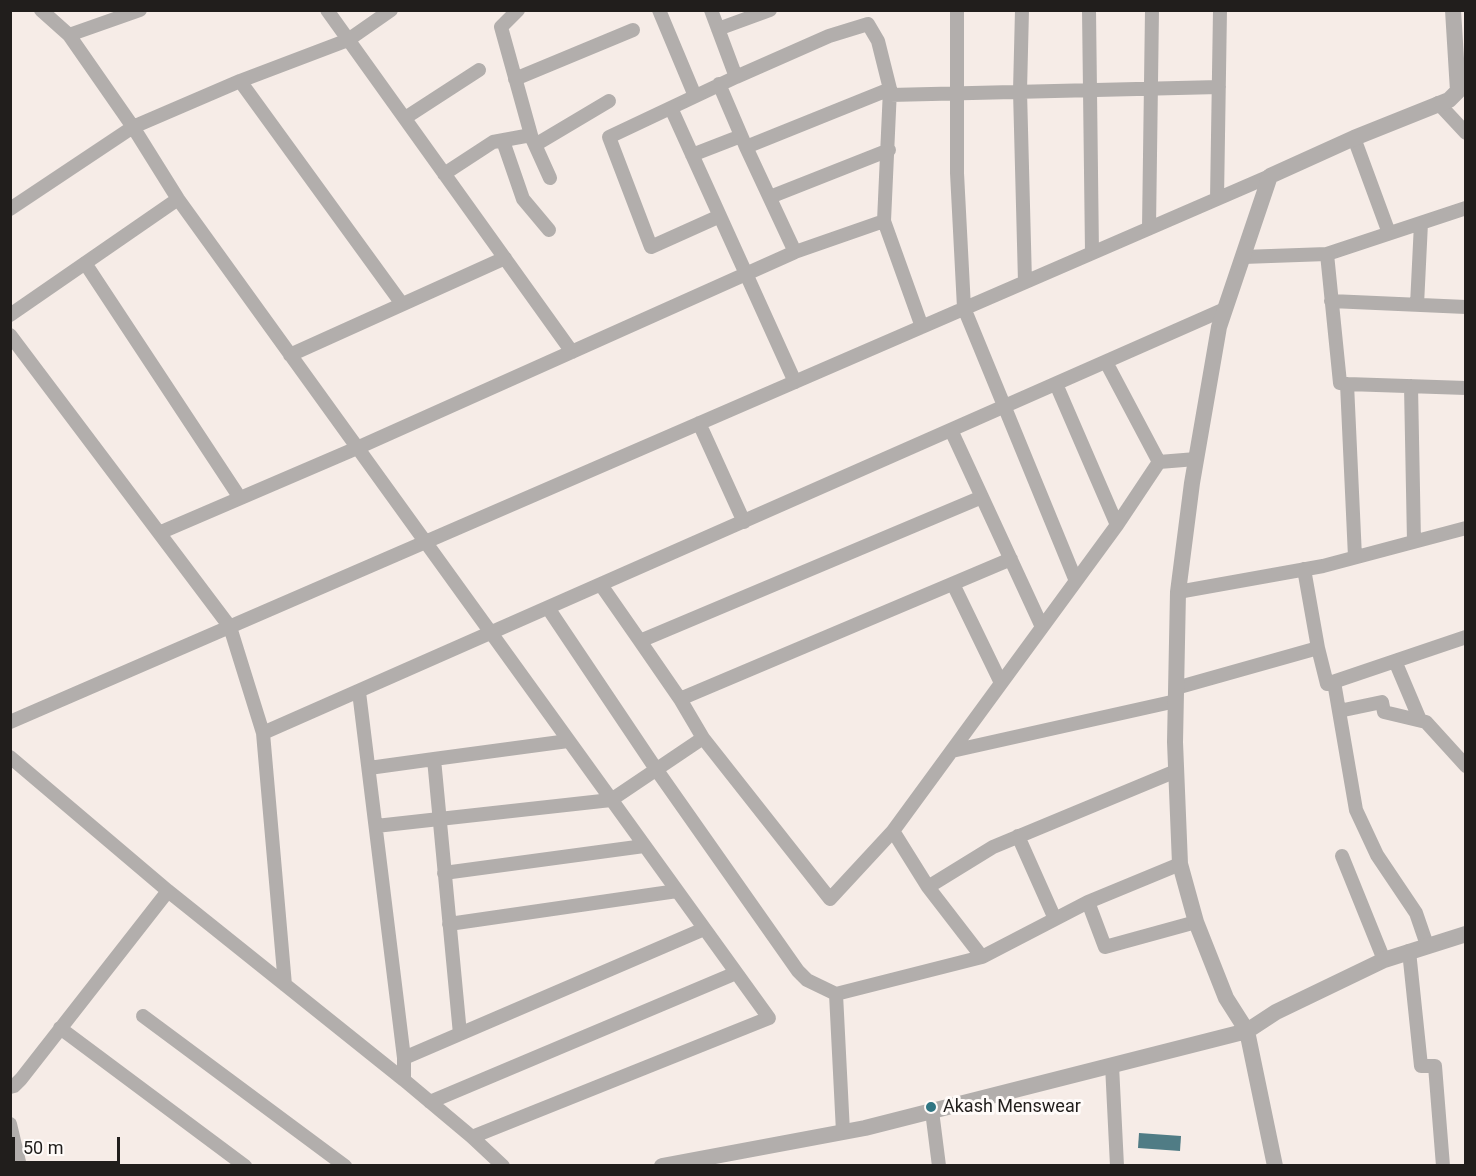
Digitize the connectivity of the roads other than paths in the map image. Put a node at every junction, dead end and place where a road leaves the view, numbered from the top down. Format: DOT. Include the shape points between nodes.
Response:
graph roads {
  1 [pos="41,10"];
  2 [pos="140,10"];
  3 [pos="327,10"];
  4 [pos="391,10"];
  5 [pos="518,10"];
  6 [pos="659,10"];
  7 [pos="711,10"];
  8 [pos="770,10"];
  9 [pos="957,10"];
  10 [pos="1022,10"];
  11 [pos="1089,10"];
  12 [pos="1152,10"];
  13 [pos="1220,10"];
  14 [pos="1453,10"];
  15 [pos="867,17"];
  16 [pos="718,29"];
  17 [pos="633,30"];
  18 [pos="69,35"];
  19 [pos="348,39"];
  20 [pos="479,70"];
  21 [pos="736,77"];
  22 [pos="515,79"];
  23 [pos="240,81"];
  24 [pos="719,84"];
  25 [pos="1219,87"];
  26 [pos="1151,90"];
  27 [pos="1020,91"];
  28 [pos="1090,91"];
  29 [pos="890,92"];
  30 [pos="957,92"];
  31 [pos="695,96"];
  32 [pos="609,100"];
  33 [pos="1438,103"];
  34 [pos="671,108"];
  35 [pos="405,118"];
  36 [pos="133,127"];
  37 [pos="1466,133"];
  38 [pos="1354,138"];
  39 [pos="533,140"];
  40 [pos="503,141"];
  41 [pos="744,142"];
  42 [pos="889,150"];
  43 [pos="692,155"];
  44 [pos="444,174"];
  45 [pos="1270,176"];
  46 [pos="549,178"];
  47 [pos="770,196"];
  48 [pos="178,199"];
  49 [pos="1217,199"];
  50 [pos="1466,208"];
  51 [pos="10,209"];
  52 [pos="720,216"];
  53 [pos="884,221"];
  54 [pos="1421,223"];
  55 [pos="1149,228"];
  56 [pos="549,230"];
  57 [pos="1389,233"];
  58 [pos="795,252"];
  59 [pos="1092,253"];
  60 [pos="1327,254"];
  61 [pos="1243,257"];
  62 [pos="505,258"];
  63 [pos="85,263"];
  64 [pos="746,274"];
  65 [pos="1025,282"];
  66 [pos="1331,301"];
  67 [pos="402,304"];
  68 [pos="1417,305"];
  69 [pos="1466,307"];
  70 [pos="964,308"];
  71 [pos="1225,309"];
  72 [pos="10,315"];
  73 [pos="922,327"];
  74 [pos="10,335"];
  75 [pos="572,352"];
  76 [pos="290,355"];
  77 [pos="1106,362"];
  78 [pos="795,382"];
  79 [pos="1056,384"];
  80 [pos="1347,384"];
  81 [pos="1411,386"];
  82 [pos="1466,388"];
  83 [pos="1003,407"];
  84 [pos="699,423"];
  85 [pos="951,430"];
  86 [pos="357,448"];
  87 [pos="1196,459"];
  88 [pos="1159,462"];
  89 [pos="982,497"];
  90 [pos="240,498"];
  91 [pos="744,522"];
  92 [pos="1117,525"];
  93 [pos="1466,528"];
  94 [pos="159,532"];
  95 [pos="424,542"];
  96 [pos="1414,542"];
  97 [pos="1355,557"];
  98 [pos="1011,559"];
  99 [pos="1304,569"];
  100 [pos="1076,581"];
  101 [pos="953,584"];
  102 [pos="601,585"];
  103 [pos="1178,591"];
  104 [pos="548,608"];
  105 [pos="230,627"];
  106 [pos="1042,627"];
  107 [pos="491,634"];
  108 [pos="1466,638"];
  109 [pos="640,641"];
  110 [pos="1318,648"];
  111 [pos="1395,661"];
  112 [pos="1334,682"];
  113 [pos="1001,683"];
  114 [pos="359,692"];
  115 [pos="1176,694"];
  116 [pos="680,699"];
  117 [pos="1339,711"];
  118 [pos="1420,720"];
  119 [pos="10,722"];
  120 [pos="263,733"];
  121 [pos="702,738"];
  122 [pos="568,741"];
  123 [pos="952,751"];
  124 [pos="10,757"];
  125 [pos="434,759"];
  126 [pos="1466,766"];
  127 [pos="369,768"];
  128 [pos="656,769"];
  129 [pos="1176,771"];
  130 [pos="611,800"];
  131 [pos="439,818"];
  132 [pos="376,826"];
  133 [pos="893,831"];
  134 [pos="1018,837"];
  135 [pos="644,846"];
  136 [pos="1342,856"];
  137 [pos="1180,864"];
  138 [pos="444,873"];
  139 [pos="928,887"];
  140 [pos="168,891"];
  141 [pos="676,891"];
  142 [pos="1088,902"];
  143 [pos="1054,918"];
  144 [pos="1196,922"];
  145 [pos="449,924"];
  146 [pos="704,929"];
  147 [pos="1466,934"];
  148 [pos="1427,945"];
  149 [pos="1409,951"];
  150 [pos="982,957"];
  151 [pos="1384,960"];
  152 [pos="736,973"];
  153 [pos="285,985"];
  154 [pos="836,994"];
  155 [pos="143,1016"];
  156 [pos="60,1028"];
  157 [pos="1247,1031"];
  158 [pos="460,1034"];
  159 [pos="404,1058"];
  160 [pos="1112,1065"];
  161 [pos="404,1080"];
  162 [pos="10,1087"];
  163 [pos="430,1102"];
  164 [pos="932,1111"];
  165 [pos="10,1124"];
  166 [pos="843,1132"];
  167 [pos="472,1137"];
  168 [pos="728,1159"];
  169 [pos="20,1166"];
  170 [pos="245,1166"];
  171 [pos="345,1166"];
  172 [pos="502,1166"];
  173 [pos="662,1166"];
  174 [pos="939,1166"];
  175 [pos="1117,1166"];
  176 [pos="1275,1166"];
  177 [pos="1443,1166"];
  1 -- 18 [label="street"];
  2 -- 18 [label="street"];
  3 -- 19 [label="street"];
  4 -- 19 [label="street"];
  5 -- 22 [label="street" via="501,27"];
  6 -- 31 [label="street"];
  7 -- 16 [label="street"];
  8 -- 16 [label="street"];
  9 -- 30 [label="street"];
  10 -- 27 [label="street"];
  11 -- 28 [label="street"];
  12 -- 26 [label="street"];
  13 -- 25 [label="street"];
  14 -- 33 [label="street" via="1458,91 1449,100"];
  15 -- 21 [label="street"];
  15 -- 29 [label="street" via="878,40"];
  16 -- 21 [label="street"];
  17 -- 22 [label="street"];
  18 -- 36 [label="street"];
  19 -- 23 [label="street"];
  19 -- 35 [label="street"];
  20 -- 35 [label="street"];
  21 -- 24 [label="street"];
  22 -- 39 [label="street"];
  23 -- 36 [label="street"];
  23 -- 67 [label="street"];
  24 -- 31 [label="street"];
  24 -- 41 [label="street"];
  25 -- 26 [label="street"];
  25 -- 49 [label="street"];
  26 -- 28 [label="street"];
  26 -- 55 [label="street"];
  27 -- 28 [label="street"];
  27 -- 30 [label="street"];
  27 -- 65 [label="street"];
  28 -- 59 [label="street"];
  29 -- 30 [label="street"];
  29 -- 41 [label="street"];
  29 -- 42 [label="street"];
  30 -- 70 [label="street"];
  31 -- 34 [label="street"];
  32 -- 39 [label="street"];
  33 -- 37 [label="street"];
  33 -- 38 [label="street"];
  34 -- 43 [label="street"];
  34 -- 52 [label="street" via="609,137 651,247"];
  35 -- 44 [label="street"];
  36 -- 48 [label="street"];
  36 -- 51 [label="street"];
  38 -- 45 [label="street"];
  38 -- 57 [label="street"];
  39 -- 40 [label="street"];
  39 -- 46 [label="street"];
  40 -- 44 [label="street" via="493,142"];
  40 -- 56 [label="street" via="523,199"];
  41 -- 43 [label="street"];
  41 -- 47 [label="street"];
  42 -- 47 [label="street"];
  42 -- 53 [label="street"];
  43 -- 52 [label="street"];
  44 -- 62 [label="street"];
  45 -- 49 [label="street"];
  45 -- 61 [label="street"];
  47 -- 58 [label="street"];
  48 -- 63 [label="street"];
  48 -- 76 [label="street"];
  49 -- 55 [label="street"];
  50 -- 54 [label="street"];
  52 -- 64 [label="street"];
  53 -- 58 [label="street"];
  53 -- 73 [label="street"];
  54 -- 57 [label="street"];
  54 -- 68 [label="street"];
  55 -- 59 [label="street"];
  57 -- 60 [label="street"];
  58 -- 64 [label="street"];
  59 -- 65 [label="street"];
  60 -- 61 [label="street"];
  60 -- 66 [label="street"];
  61 -- 71 [label="street"];
  62 -- 67 [label="street"];
  62 -- 75 [label="street"];
  63 -- 72 [label="street"];
  63 -- 90 [label="street"];
  64 -- 75 [label="street"];
  64 -- 78 [label="street"];
  65 -- 70 [label="street"];
  66 -- 68 [label="street"];
  66 -- 80 [label="street" via="1340,383"];
  67 -- 76 [label="street"];
  68 -- 69 [label="street"];
  70 -- 73 [label="street"];
  70 -- 83 [label="street"];
  71 -- 77 [label="street"];
  71 -- 87 [label="street"];
  73 -- 78 [label="street"];
  74 -- 94 [label="street"];
  75 -- 86 [label="street"];
  76 -- 86 [label="street"];
  77 -- 79 [label="street"];
  77 -- 88 [label="street"];
  78 -- 84 [label="street"];
  79 -- 83 [label="street"];
  79 -- 92 [label="street"];
  80 -- 81 [label="street"];
  80 -- 97 [label="street"];
  81 -- 82 [label="street"];
  81 -- 96 [label="street"];
  83 -- 85 [label="street"];
  83 -- 100 [label="street"];
  84 -- 91 [label="street"];
  84 -- 95 [label="street"];
  85 -- 89 [label="street"];
  85 -- 91 [label="street"];
  86 -- 90 [label="street"];
  86 -- 95 [label="street"];
  87 -- 88 [label="street"];
  87 -- 103 [label="street"];
  88 -- 92 [label="street"];
  89 -- 98 [label="street"];
  89 -- 109 [label="street"];
  90 -- 94 [label="street"];
  91 -- 102 [label="street"];
  92 -- 100 [label="street"];
  93 -- 96 [label="street"];
  94 -- 105 [label="street"];
  95 -- 105 [label="street"];
  95 -- 107 [label="street"];
  96 -- 97 [label="street"];
  97 -- 99 [label="street"];
  98 -- 101 [label="street"];
  98 -- 106 [label="street"];
  99 -- 103 [label="street"];
  99 -- 110 [label="street"];
  100 -- 106 [label="street"];
  101 -- 113 [label="street"];
  101 -- 116 [label="street"];
  102 -- 104 [label="street"];
  102 -- 109 [label="street"];
  103 -- 115 [label="street"];
  104 -- 107 [label="street"];
  104 -- 128 [label="street"];
  105 -- 119 [label="street"];
  105 -- 120 [label="street"];
  106 -- 113 [label="street"];
  107 -- 114 [label="street"];
  107 -- 122 [label="street"];
  108 -- 111 [label="street"];
  109 -- 116 [label="street"];
  110 -- 112 [label="street" via="1327,684"];
  110 -- 115 [label="street"];
  111 -- 112 [label="street"];
  111 -- 118 [label="street"];
  112 -- 117 [label="street"];
  113 -- 123 [label="street"];
  114 -- 120 [label="street"];
  114 -- 127 [label="street"];
  115 -- 123 [label="street"];
  115 -- 129 [label="street"];
  116 -- 121 [label="street"];
  117 -- 118 [label="street" via="1382,702 1384,711"];
  117 -- 148 [label="street" via="1356,810 1377,855 1416,913"];
  118 -- 126 [label="street"];
  120 -- 153 [label="street"];
  121 -- 128 [label="street"];
  121 -- 133 [label="street" via="830,899"];
  122 -- 125 [label="street"];
  122 -- 130 [label="street"];
  123 -- 133 [label="street"];
  124 -- 140 [label="street"];
  125 -- 127 [label="street"];
  125 -- 131 [label="street"];
  127 -- 132 [label="street"];
  128 -- 130 [label="street"];
  128 -- 154 [label="street" via="803,977"];
  129 -- 134 [label="street"];
  129 -- 137 [label="street"];
  130 -- 131 [label="street"];
  130 -- 135 [label="street"];
  131 -- 132 [label="street"];
  131 -- 138 [label="street"];
  132 -- 159 [label="street"];
  133 -- 139 [label="street"];
  134 -- 139 [label="street" via="993,847"];
  134 -- 143 [label="street"];
  135 -- 138 [label="street"];
  135 -- 141 [label="street"];
  136 -- 151 [label="street"];
  137 -- 142 [label="street"];
  137 -- 144 [label="street"];
  138 -- 145 [label="street"];
  139 -- 150 [label="street"];
  140 -- 153 [label="street"];
  140 -- 156 [label="street"];
  141 -- 145 [label="street"];
  141 -- 146 [label="street"];
  142 -- 143 [label="street"];
  142 -- 144 [label="street" via="1105,947"];
  143 -- 150 [label="street"];
  144 -- 157 [label="street" via="1226,998"];
  145 -- 158 [label="street"];
  146 -- 152 [label="street"];
  146 -- 158 [label="street"];
  147 -- 148 [label="street"];
  148 -- 149 [label="street"];
  149 -- 151 [label="street"];
  149 -- 177 [label="street" via="1420,1066 1436,1066"];
  150 -- 154 [label="street"];
  151 -- 157 [label="street" via="1276,1012"];
  152 -- 163 [label="street"];
  152 -- 167 [label="street" via="769,1018"];
  153 -- 161 [label="street"];
  154 -- 166 [label="street"];
  155 -- 171 [label="street"];
  156 -- 162 [label="street" via="21,1079"];
  156 -- 170 [label="street"];
  157 -- 160 [label="street"];
  157 -- 176 [label="street"];
  158 -- 159 [label="street"];
  159 -- 161 [label="street"];
  160 -- 164 [label="street"];
  160 -- 175 [label="street"];
  161 -- 163 [label="street"];
  163 -- 167 [label="street"];
  164 -- 166 [label="street"];
  164 -- 174 [label="street"];
  165 -- 169 [label="street"];
  166 -- 168 [label="street"];
  167 -- 172 [label="street"];
  168 -- 173 [label="street"];
}
